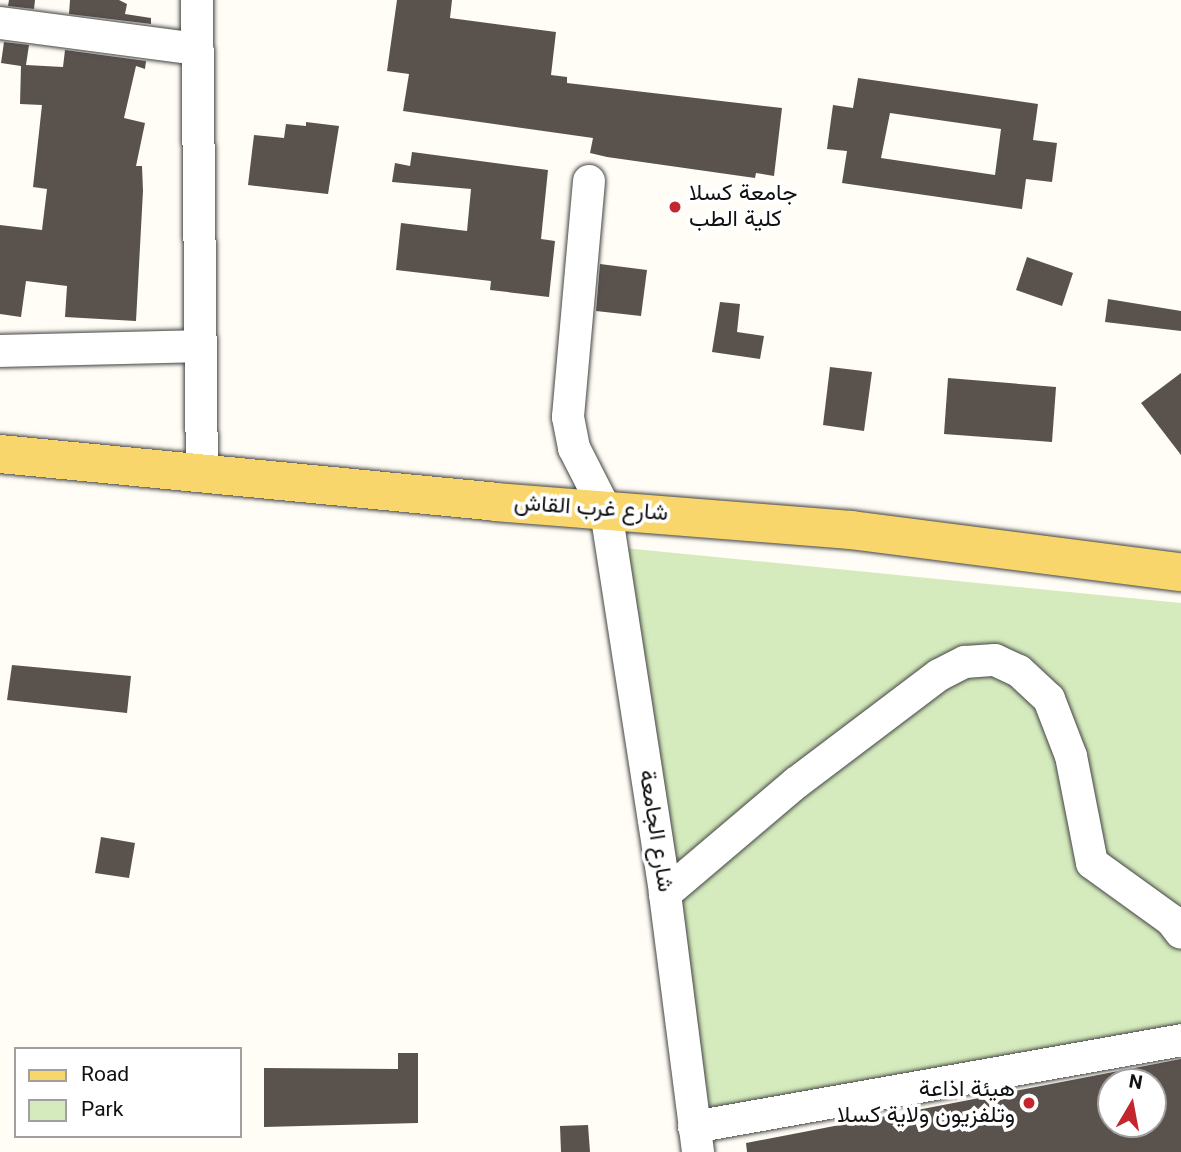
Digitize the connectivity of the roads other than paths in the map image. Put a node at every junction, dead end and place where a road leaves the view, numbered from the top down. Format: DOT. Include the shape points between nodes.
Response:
graph roads {
  1 [pos="197,0"];
  2 [pos="0,23"];
  3 [pos="197,49"];
  4 [pos="589,181"];
  5 [pos="200,346"];
  6 [pos="0,351"];
  7 [pos="0,454"];
  8 [pos="202,473"];
  9 [pos="606,510"];
  10 [pos="1181,572"];
  11 [pos="665,894"];
  12 [pos="1181,933"];
  13 [pos="1181,1040"];
  14 [pos="696,1139"];
  1 -- 3 [label="street"];
  2 -- 3 [label="street"];
  3 -- 5 [label="street"];
  4 -- 9 [label="street, شارع الجامعة" via="568,417 574,448"];
  5 -- 6 [label="street"];
  5 -- 8 [label="street"];
  7 -- 8 [label="main road, شارع غرب القاش"];
  8 -- 9 [label="main road, شارع غرب القاش"];
  9 -- 10 [label="main road, شارع غرب القاش" via="851,530"];
  9 -- 11 [label="street, شارع الجامعة"];
  11 -- 12 [label="street" via="796,783 939,675 965,662 995,660 1019,671 1049,699 1071,756 1092,863 1171,920"];
  11 -- 14 [label="street, شارع الجامعة"];
  13 -- 14 [label="street"];
}
